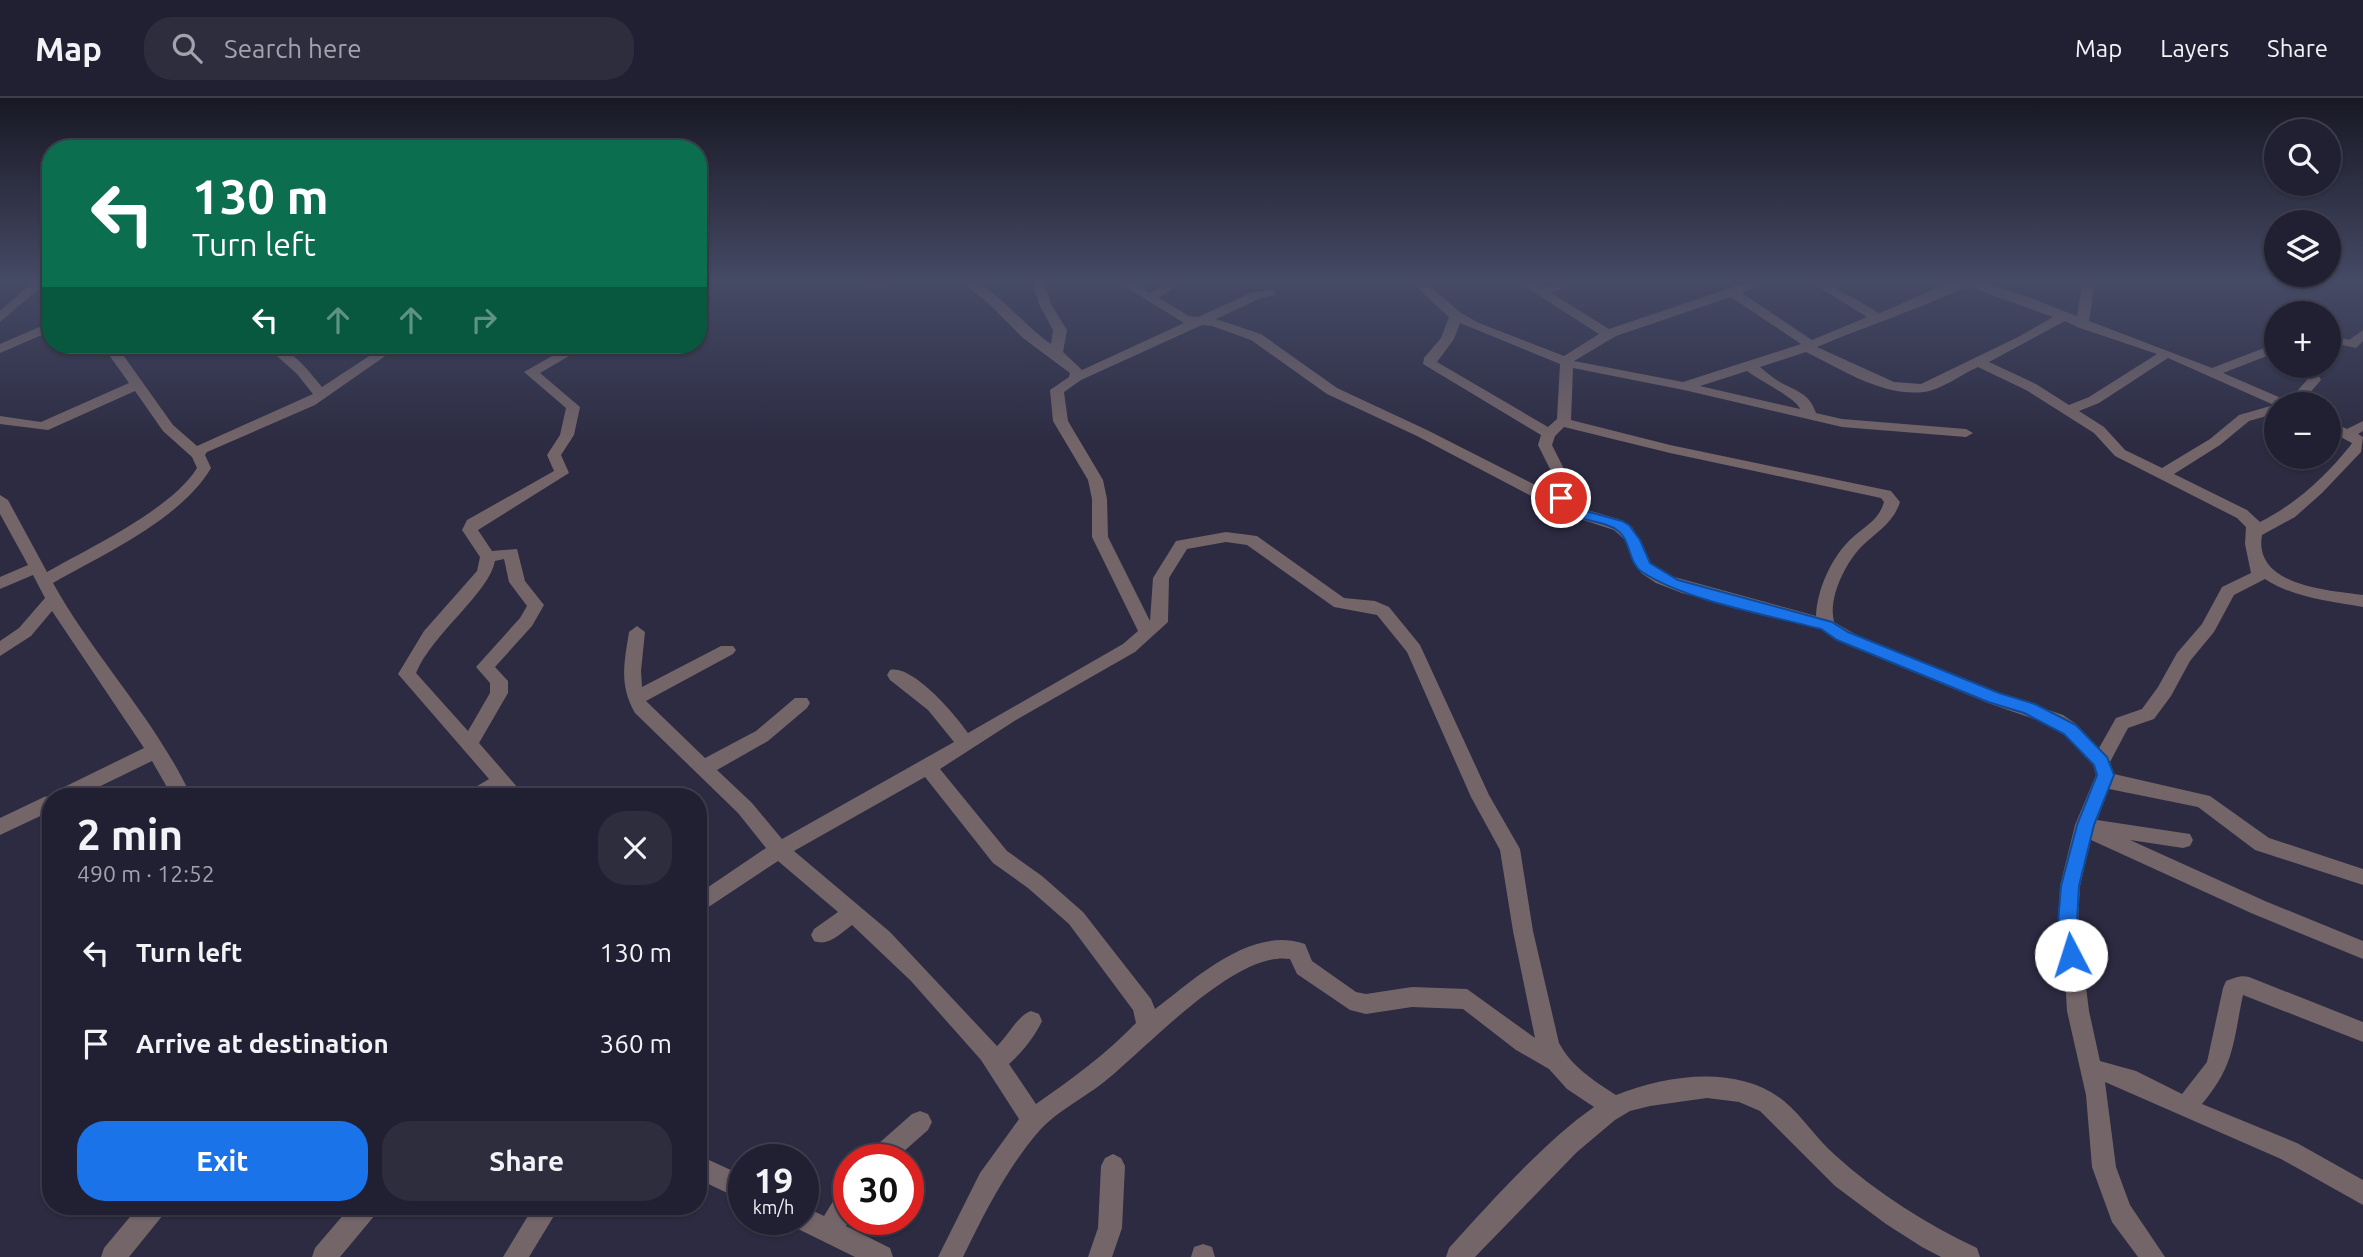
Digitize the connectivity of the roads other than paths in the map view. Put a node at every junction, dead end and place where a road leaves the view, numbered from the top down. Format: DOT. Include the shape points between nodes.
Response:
graph roads {
  1 [pos="31,335"];
  2 [pos="1029,335"];
  3 [pos="1059,335"];
  4 [pos="1171,335"];
  5 [pos="1251,335"];
  6 [pos="1449,335"];
  7 [pos="1495,335"];
  8 [pos="1609,335"];
  9 [pos="1793,335"];
  10 [pos="1833,335"];
  11 [pos="2029,335"];
  12 [pos="2114,335"];
  13 [pos="2362,335"];
  14 [pos="2341,342"];
  15 [pos="1808,346"];
  16 [pos="0,349"];
  17 [pos="1056,352"];
  18 [pos="2167,353"];
  19 [pos="2264,353"];
  20 [pos="116,354"];
  21 [pos="282,354"];
  22 [pos="381,354"];
  23 [pos="569,354"];
  24 [pos="1567,362"];
  25 [pos="1979,362"];
  26 [pos="1749,366"];
  27 [pos="2213,372"];
  28 [pos="1077,377"];
  29 [pos="2313,378"];
  30 [pos="138,384"];
  31 [pos="1684,386"];
  32 [pos="2304,392"];
  33 [pos="321,395"];
  34 [pos="2264,395"];
  35 [pos="2069,410"];
  36 [pos="2264,413"];
  37 [pos="1810,417"];
  38 [pos="0,420"];
  39 [pos="1564,423"];
  40 [pos="2341,430"];
  41 [pos="1966,433"];
  42 [pos="1549,434"];
  43 [pos="2358,436"];
  44 [pos="198,455"];
  45 [pos="2163,474"];
  46 [pos="0,500"];
  47 [pos="1562,502"];
  48 [pos="2255,532"];
  49 [pos="488,557"];
  50 [pos="2258,564"];
  51 [pos="42,574"];
  52 [pos="0,583"];
  53 [pos="52,600"];
  54 [pos="2363,601"];
  55 [pos="1826,625"];
  56 [pos="637,632"];
  57 [pos="1148,633"];
  58 [pos="0,650"];
  59 [pos="727,650"];
  60 [pos="897,675"];
  61 [pos="635,699"];
  62 [pos="801,703"];
  63 [pos="965,744"];
  64 [pos="469,745"];
  65 [pos="156,751"];
  66 [pos="928,767"];
  67 [pos="704,768"];
  68 [pos="2102,772"];
  69 [pos="501,782"];
  70 [pos="80,788"];
  71 [pos="177,788"];
  72 [pos="490,788"];
  73 [pos="507,788"];
  74 [pos="42,806"];
  75 [pos="0,827"];
  76 [pos="2085,827"];
  77 [pos="2183,840"];
  78 [pos="779,850"];
  79 [pos="2363,877"];
  80 [pos="707,899"];
  81 [pos="853,913"];
  82 [pos="821,934"];
  83 [pos="2363,950"];
  84 [pos="1031,1021"];
  85 [pos="1148,1026"];
  86 [pos="2363,1032"];
  87 [pos="995,1062"];
  88 [pos="1557,1062"];
  89 [pos="2092,1071"];
  90 [pos="1614,1107"];
  91 [pos="2186,1108"];
  92 [pos="1033,1120"];
  93 [pos="920,1122"];
  94 [pos="895,1144"];
  95 [pos="1113,1166"];
  96 [pos="707,1171"];
  97 [pos="728,1181"];
  98 [pos="2363,1193"];
  99 [pos="147,1215"];
  100 [pos="359,1215"];
  101 [pos="542,1215"];
  102 [pos="819,1226"];
  103 [pos="833,1226"];
  104 [pos="830,1231"];
  105 [pos="1962,1256"];
  106 [pos="113,1257"];
  107 [pos="324,1257"];
  108 [pos="515,1257"];
  109 [pos="881,1257"];
  110 [pos="950,1257"];
  111 [pos="1100,1257"];
  112 [pos="1458,1257"];
  113 [pos="2153,1257"];
  1 -- 16 [label="street"];
  2 -- 17 [label="street"];
  3 -- 17 [label="street"];
  4 -- 28 [label="street"];
  5 -- 47 [label="street" via="1332,391"];
  6 -- 42 [label="street" via="1430,365"];
  7 -- 24 [label="street"];
  8 -- 24 [label="street" via="1572,354"];
  9 -- 15 [label="street"];
  10 -- 15 [label="street"];
  11 -- 25 [label="street"];
  12 -- 18 [label="street"];
  13 -- 14 [label="street" via="2351,345"];
  15 -- 25 [label="street" via="1863,375 1908,388 1923,388"];
  15 -- 26 [label="street"];
  17 -- 28 [label="street"];
  18 -- 27 [label="street"];
  18 -- 35 [label="street" via="2094,400"];
  19 -- 27 [label="street"];
  20 -- 30 [label="street"];
  21 -- 33 [label="street"];
  22 -- 33 [label="street"];
  23 -- 49 [label="street" via="531,372 573,407 567,435 554,455 562,473 472,524 470,530"];
  24 -- 31 [label="street"];
  24 -- 39 [label="street"];
  25 -- 35 [label="street"];
  26 -- 31 [label="street"];
  26 -- 37 [label="street" via="1798,396"];
  27 -- 34 [label="street"];
  28 -- 57 [label="street" via="1057,390 1060,425 1093,478 1099,494 1100,537"];
  29 -- 32 [label="street"];
  30 -- 38 [label="street" via="43,427"];
  30 -- 44 [label="street" via="168,428"];
  31 -- 37 [label="street"];
  33 -- 44 [label="street" via="206,447"];
  35 -- 45 [label="street" via="2109,437 2120,453"];
  36 -- 45 [label="street" via="2244,418"];
  37 -- 41 [label="street"];
  39 -- 42 [label="street"];
  39 -- 55 [label="street" via="1886,494 1892,502 1888,514 1853,545 1835,573 1824,613"];
  40 -- 43 [label="street"];
  42 -- 47 [label="street" via="1545,445 1558,471"];
  43 -- 48 [label="street" via="2353,454 2306,501"];
  44 -- 51 [label="street" via="204,468 201,476 176,499"];
  45 -- 48 [label="street" via="2242,514"];
  46 -- 51 [label="street"];
  47 -- 55 [label="street" via="1577,513 1624,529 1643,566 1655,575 1682,587"];
  48 -- 50 [label="street" via="2252,550"];
  49 -- 64 [label="street" via="485,572 410,663 407,674"];
  49 -- 64 [label="street" via="511,553 517,582 536,605 527,622 485,667 499,681 499,693"];
  50 -- 54 [label="street" via="2280,582 2298,589"];
  50 -- 68 [label="street" via="2259,576 2228,591 2148,714 2122,723"];
  51 -- 52 [label="street"];
  51 -- 53 [label="street"];
  53 -- 58 [label="street" via="25,632"];
  53 -- 65 [label="street"];
  55 -- 68 [label="street" via="1842,636 2057,720 2070,729"];
  56 -- 61 [label="street" via="631,666"];
  57 -- 63 [label="street"];
  57 -- 88 [label="street" via="1160,622 1161,578 1178,549 1186,543 1226,537 1251,540 1344,605 1383,611 1414,649 1481,797 1510,849 1548,1045"];
  59 -- 61 [label="street"];
  60 -- 63 [label="street" via="930,698"];
  61 -- 67 [label="street"];
  62 -- 67 [label="street" via="762,736"];
  63 -- 66 [label="street"];
  64 -- 69 [label="street"];
  65 -- 70 [label="street"];
  65 -- 71 [label="street"];
  66 -- 78 [label="street"];
  66 -- 85 [label="street" via="1000,857 1076,918 1143,1006"];
  67 -- 78 [label="street"];
  68 -- 76 [label="street"];
  68 -- 79 [label="street" via="2121,782 2203,801 2262,844"];
  69 -- 72 [label="street"];
  69 -- 73 [label="street"];
  74 -- 75 [label="street"];
  76 -- 77 [label="street"];
  76 -- 83 [label="street"];
  76 -- 89 [label="street" via="2070,886 2068,923 2078,1011"];
  78 -- 80 [label="street"];
  78 -- 81 [label="street"];
  81 -- 82 [label="street"];
  81 -- 87 [label="street" via="919,974"];
  84 -- 87 [label="street"];
  85 -- 88 [label="street" via="1242,958 1292,949 1298,951 1308,970 1350,1000 1366,1004 1412,997 1468,999 1524,1043"];
  85 -- 92 [label="street" via="1096,1075"];
  86 -- 91 [label="street" via="2249,987 2234,988 2218,1063"];
  87 -- 92 [label="street"];
  88 -- 90 [label="street" via="1575,1081"];
  89 -- 91 [label="street" via="2128,1079"];
  89 -- 113 [label="street" via="2104,1167 2113,1196"];
  90 -- 105 [label="street" via="1640,1096 1699,1087 1753,1095 1770,1104 1826,1163 1896,1217"];
  90 -- 112 [label="street" via="1563,1149"];
  91 -- 98 [label="street" via="2289,1151"];
  92 -- 110 [label="street" via="988,1181"];
  93 -- 94 [label="street"];
  95 -- 111 [label="street" via="1110,1228"];
  96 -- 97 [label="street"];
  99 -- 106 [label="street"];
  100 -- 107 [label="street"];
  101 -- 108 [label="street"];
  102 -- 104 [label="street"];
  103 -- 104 [label="street"];
  104 -- 109 [label="street"];
}
